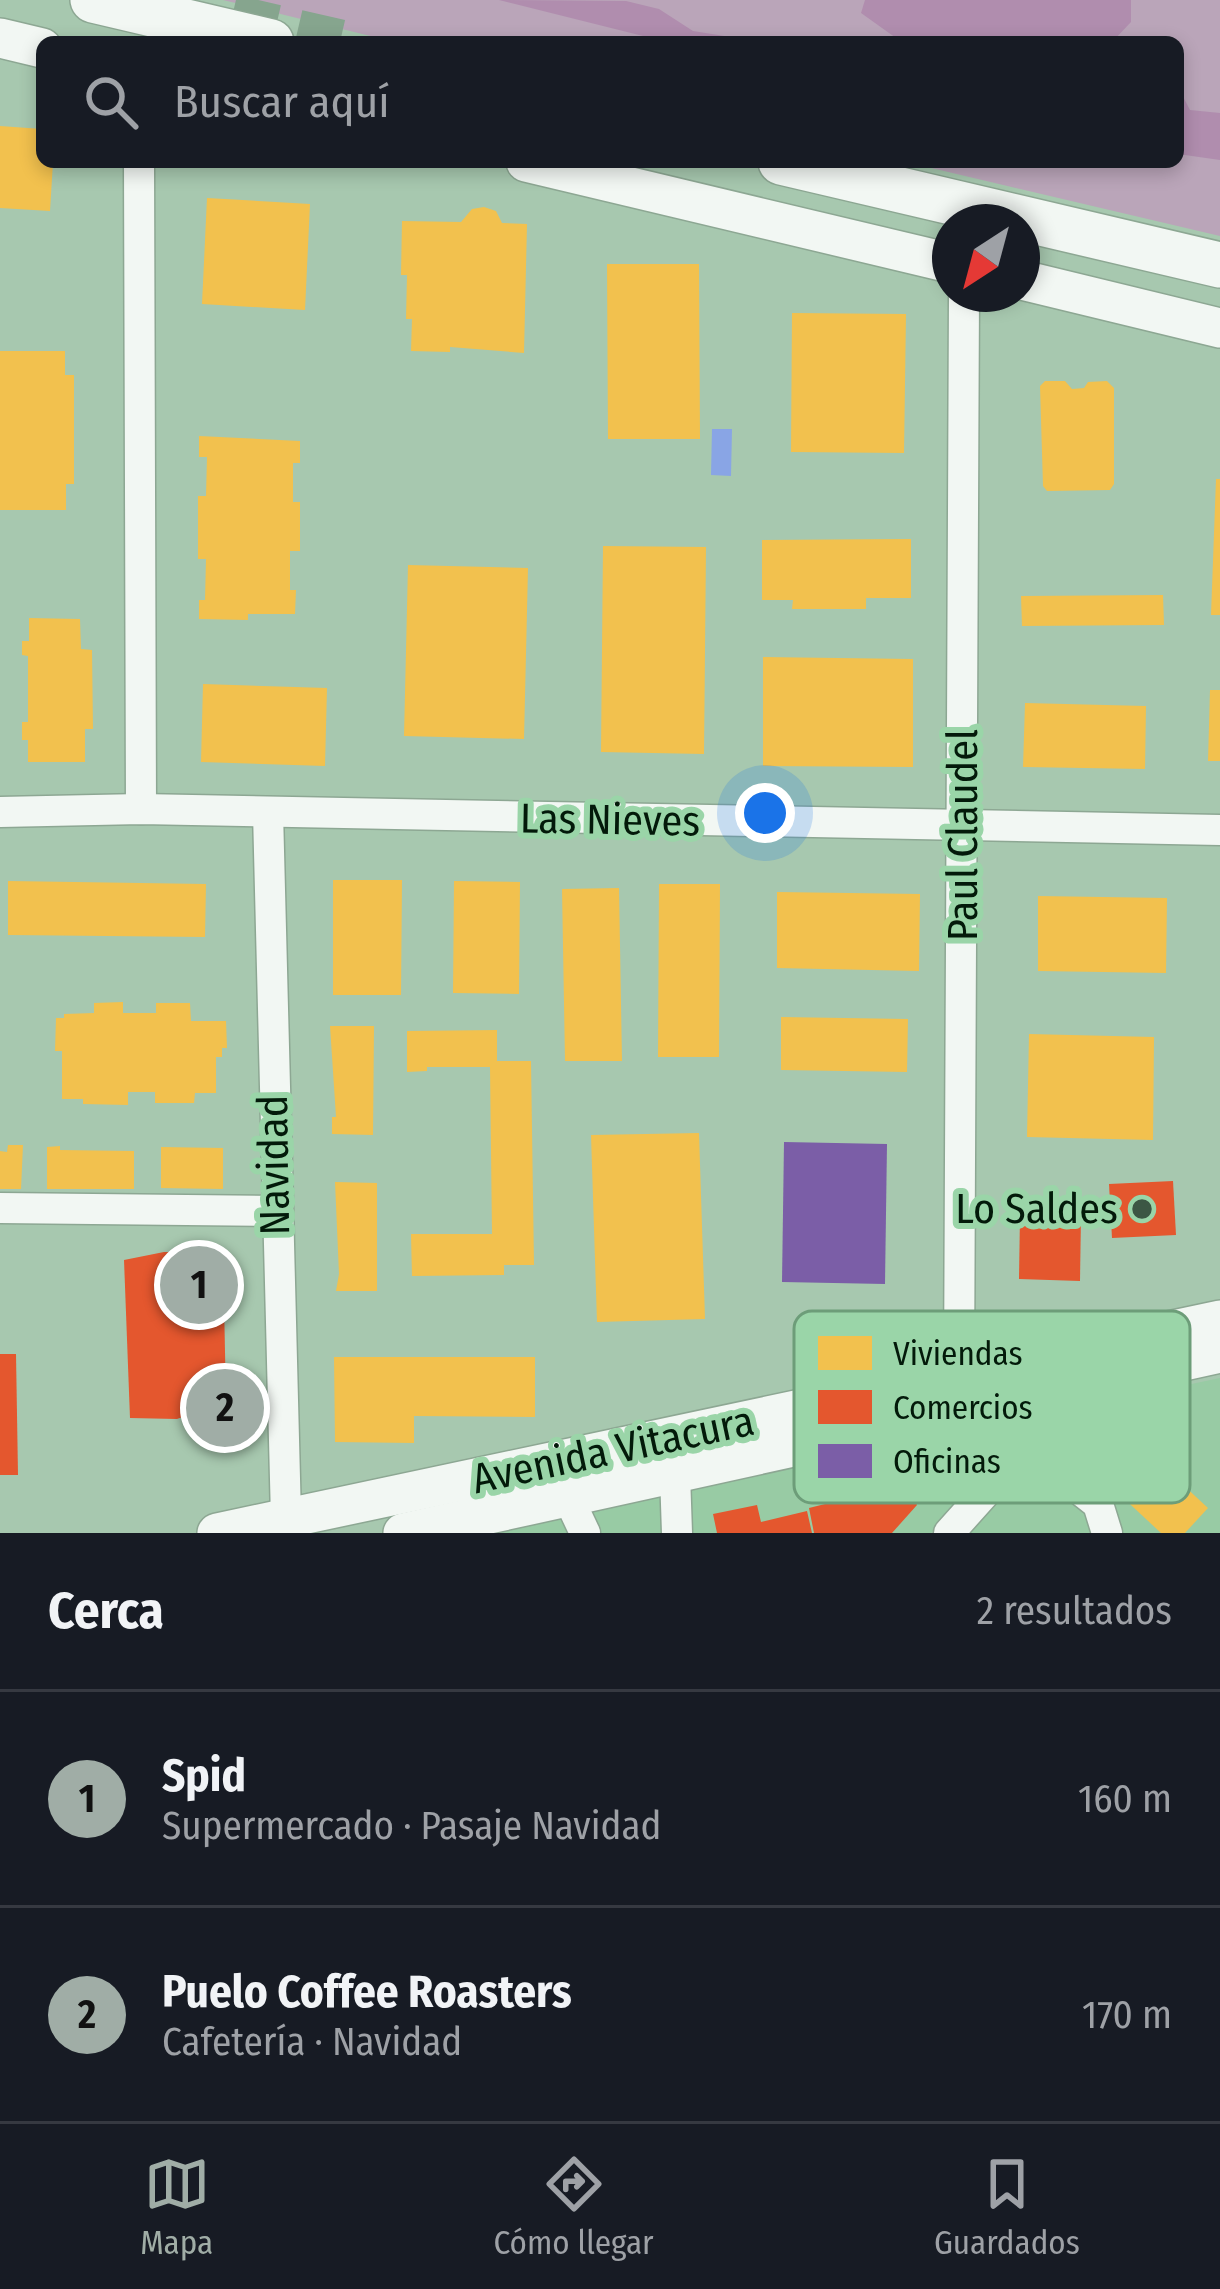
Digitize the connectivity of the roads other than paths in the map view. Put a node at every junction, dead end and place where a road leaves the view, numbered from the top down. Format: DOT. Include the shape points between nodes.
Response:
graph roads {
  1 [pos="93,0"];
  2 [pos="246,36"];
  3 [pos="0,38"];
  4 [pos="36,47"];
  5 [pos="140,168"];
  6 [pos="551,168"];
  7 [pos="807,168"];
  8 [pos="932,259"];
  9 [pos="1220,265"];
  10 [pos="1040,284"];
  11 [pos="964,312"];
  12 [pos="1220,328"];
  13 [pos="140,809"];
  14 [pos="0,812"];
  15 [pos="268,812"];
  16 [pos="964,827"];
  17 [pos="1220,830"];
  18 [pos="0,1208"];
  19 [pos="275,1210"];
  20 [pos="960,1311"];
  21 [pos="1220,1319"];
  22 [pos="1190,1326"];
  23 [pos="1220,1353"];
  24 [pos="1190,1360"];
  25 [pos="794,1412"];
  26 [pos="794,1447"];
  27 [pos="675,1474"];
  28 [pos="976,1503"];
  29 [pos="1097,1503"];
  30 [pos="576,1515"];
  31 [pos="284,1525"];
  32 [pos="464,1527"];
  33 [pos="217,1533"];
  34 [pos="404,1533"];
  35 [pos="677,1533"];
  36 [pos="949,1533"];
  37 [pos="1107,1533"];
  1 -- 2 [label="highway"];
  3 -- 4 [label="main road"];
  5 -- 13 [label="street"];
  6 -- 8 [label="main road"];
  7 -- 9 [label="highway"];
  10 -- 12 [label="main road"];
  11 -- 16 [label="street, Paul Claudel"];
  13 -- 14 [label="street, Las Nieves"];
  13 -- 15 [label="street, Las Nieves"];
  15 -- 16 [label="street, Las Nieves"];
  15 -- 19 [label="street, Navidad"];
  16 -- 17 [label="street, Las Nieves"];
  16 -- 20 [label="street, Paul Claudel"];
  18 -- 19 [label="street"];
  19 -- 31 [label="street, Navidad"];
  21 -- 22 [label="main road, Avenida Vitacura"];
  23 -- 24 [label="main road, Avenida Vitacura"];
  25 -- 31 [label="main road, Avenida Vitacura"];
  26 -- 27 [label="main road, Avenida Vitacura"];
  27 -- 30 [label="main road, Avenida Vitacura"];
  27 -- 35 [label="street"];
  28 -- 36 [label="street"];
  29 -- 37 [label="street"];
  30 -- 32 [label="main road, Avenida Vitacura"];
  31 -- 33 [label="main road, Avenida Vitacura"];
  32 -- 34 [label="main road, Avenida Vitacura"];
}
